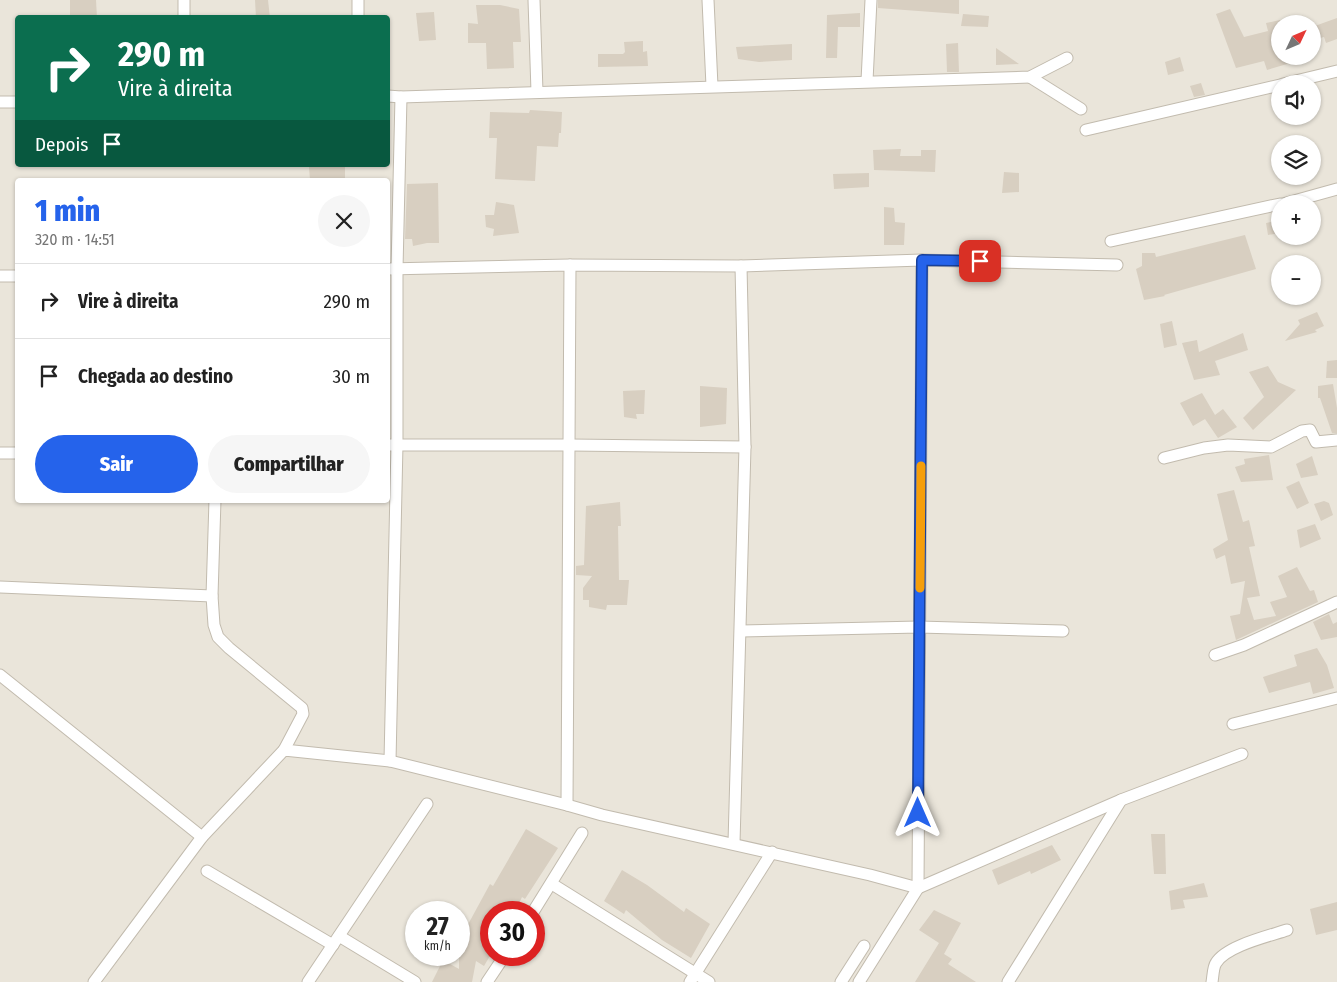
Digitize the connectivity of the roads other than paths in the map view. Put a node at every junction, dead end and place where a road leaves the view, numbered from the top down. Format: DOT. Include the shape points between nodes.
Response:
graph roads {
  1 [pos="184,0"];
  2 [pos="358,0"];
  3 [pos="534,0"];
  4 [pos="708,0"];
  5 [pos="871,0"];
  6 [pos="184,15"];
  7 [pos="358,15"];
  8 [pos="1067,58"];
  9 [pos="1337,71"];
  10 [pos="1320,75"];
  11 [pos="1030,77"];
  12 [pos="867,81"];
  13 [pos="712,86"];
  14 [pos="1271,87"];
  15 [pos="537,92"];
  16 [pos="390,96"];
  17 [pos="401,97"];
  18 [pos="0,102"];
  19 [pos="15,102"];
  20 [pos="1081,109"];
  21 [pos="1086,130"];
  22 [pos="1337,189"];
  23 [pos="1315,195"];
  24 [pos="1271,206"];
  25 [pos="1111,241"];
  26 [pos="922,260"];
  27 [pos="570,265"];
  28 [pos="1117,265"];
  29 [pos="741,266"];
  30 [pos="392,269"];
  31 [pos="0,276"];
  32 [pos="15,276"];
  33 [pos="1337,440"];
  34 [pos="392,445"];
  35 [pos="570,445"];
  36 [pos="745,448"];
  37 [pos="0,452"];
  38 [pos="15,453"];
  39 [pos="1164,458"];
  40 [pos="215,503"];
  41 [pos="0,587"];
  42 [pos="212,596"];
  43 [pos="1337,602"];
  44 [pos="920,627"];
  45 [pos="741,631"];
  46 [pos="1063,631"];
  47 [pos="1215,655"];
  48 [pos="0,675"];
  49 [pos="1337,698"];
  50 [pos="1233,724"];
  51 [pos="284,750"];
  52 [pos="1242,754"];
  53 [pos="390,761"];
  54 [pos="1121,800"];
  55 [pos="427,804"];
  56 [pos="567,805"];
  57 [pos="582,833"];
  58 [pos="202,837"];
  59 [pos="734,844"];
  60 [pos="772,852"];
  61 [pos="207,871"];
  62 [pos="552,884"];
  63 [pos="918,888"];
  64 [pos="540,901"];
  65 [pos="1287,930"];
  66 [pos="336,940"];
  67 [pos="864,946"];
  68 [pos="498,966"];
  69 [pos="692,978"];
  70 [pos="94,982"];
  71 [pos="308,982"];
  72 [pos="415,982"];
  73 [pos="487,982"];
  74 [pos="709,982"];
  75 [pos="841,982"];
  76 [pos="859,982"];
  77 [pos="1009,982"];
  78 [pos="1212,982"];
  1 -- 6 [label="street"];
  2 -- 7 [label="street"];
  3 -- 15 [label="street"];
  4 -- 13 [label="street"];
  5 -- 12 [label="street"];
  8 -- 11 [label="street"];
  9 -- 10 [label="street"];
  11 -- 12 [label="street"];
  11 -- 20 [label="street"];
  12 -- 13 [label="street"];
  13 -- 15 [label="street"];
  14 -- 21 [label="street"];
  15 -- 17 [label="street"];
  16 -- 17 [label="street"];
  17 -- 30 [label="street"];
  18 -- 19 [label="street"];
  22 -- 23 [label="street"];
  24 -- 25 [label="street"];
  26 -- 28 [label="street"];
  26 -- 29 [label="street"];
  26 -- 44 [label="street"];
  27 -- 29 [label="street"];
  27 -- 30 [label="street"];
  27 -- 35 [label="street"];
  29 -- 36 [label="street"];
  30 -- 34 [label="street"];
  31 -- 32 [label="street"];
  33 -- 39 [label="street" via="1316,442 1310,430 1271,447 1228,445"];
  34 -- 35 [label="street"];
  34 -- 53 [label="street"];
  35 -- 36 [label="street"];
  35 -- 56 [label="street"];
  36 -- 45 [label="street"];
  37 -- 38 [label="street"];
  40 -- 42 [label="street"];
  41 -- 42 [label="street"];
  42 -- 51 [label="street" via="218,637 302,708 303,714"];
  43 -- 47 [label="street"];
  44 -- 45 [label="street"];
  44 -- 46 [label="street"];
  44 -- 63 [label="street"];
  45 -- 59 [label="street"];
  48 -- 58 [label="street"];
  49 -- 50 [label="street"];
  51 -- 53 [label="street"];
  51 -- 58 [label="street"];
  52 -- 54 [label="street"];
  53 -- 56 [label="street"];
  54 -- 63 [label="street"];
  54 -- 77 [label="street"];
  55 -- 66 [label="street"];
  56 -- 59 [label="street"];
  57 -- 62 [label="street"];
  58 -- 70 [label="street"];
  59 -- 60 [label="street"];
  60 -- 63 [label="street"];
  60 -- 69 [label="street"];
  61 -- 66 [label="street"];
  62 -- 64 [label="street"];
  62 -- 69 [label="street"];
  63 -- 76 [label="street"];
  65 -- 78 [label="street" via="1229,951 1216,963"];
  66 -- 71 [label="street"];
  66 -- 72 [label="street"];
  67 -- 75 [label="street"];
  68 -- 73 [label="street"];
  69 -- 74 [label="street"];
}
